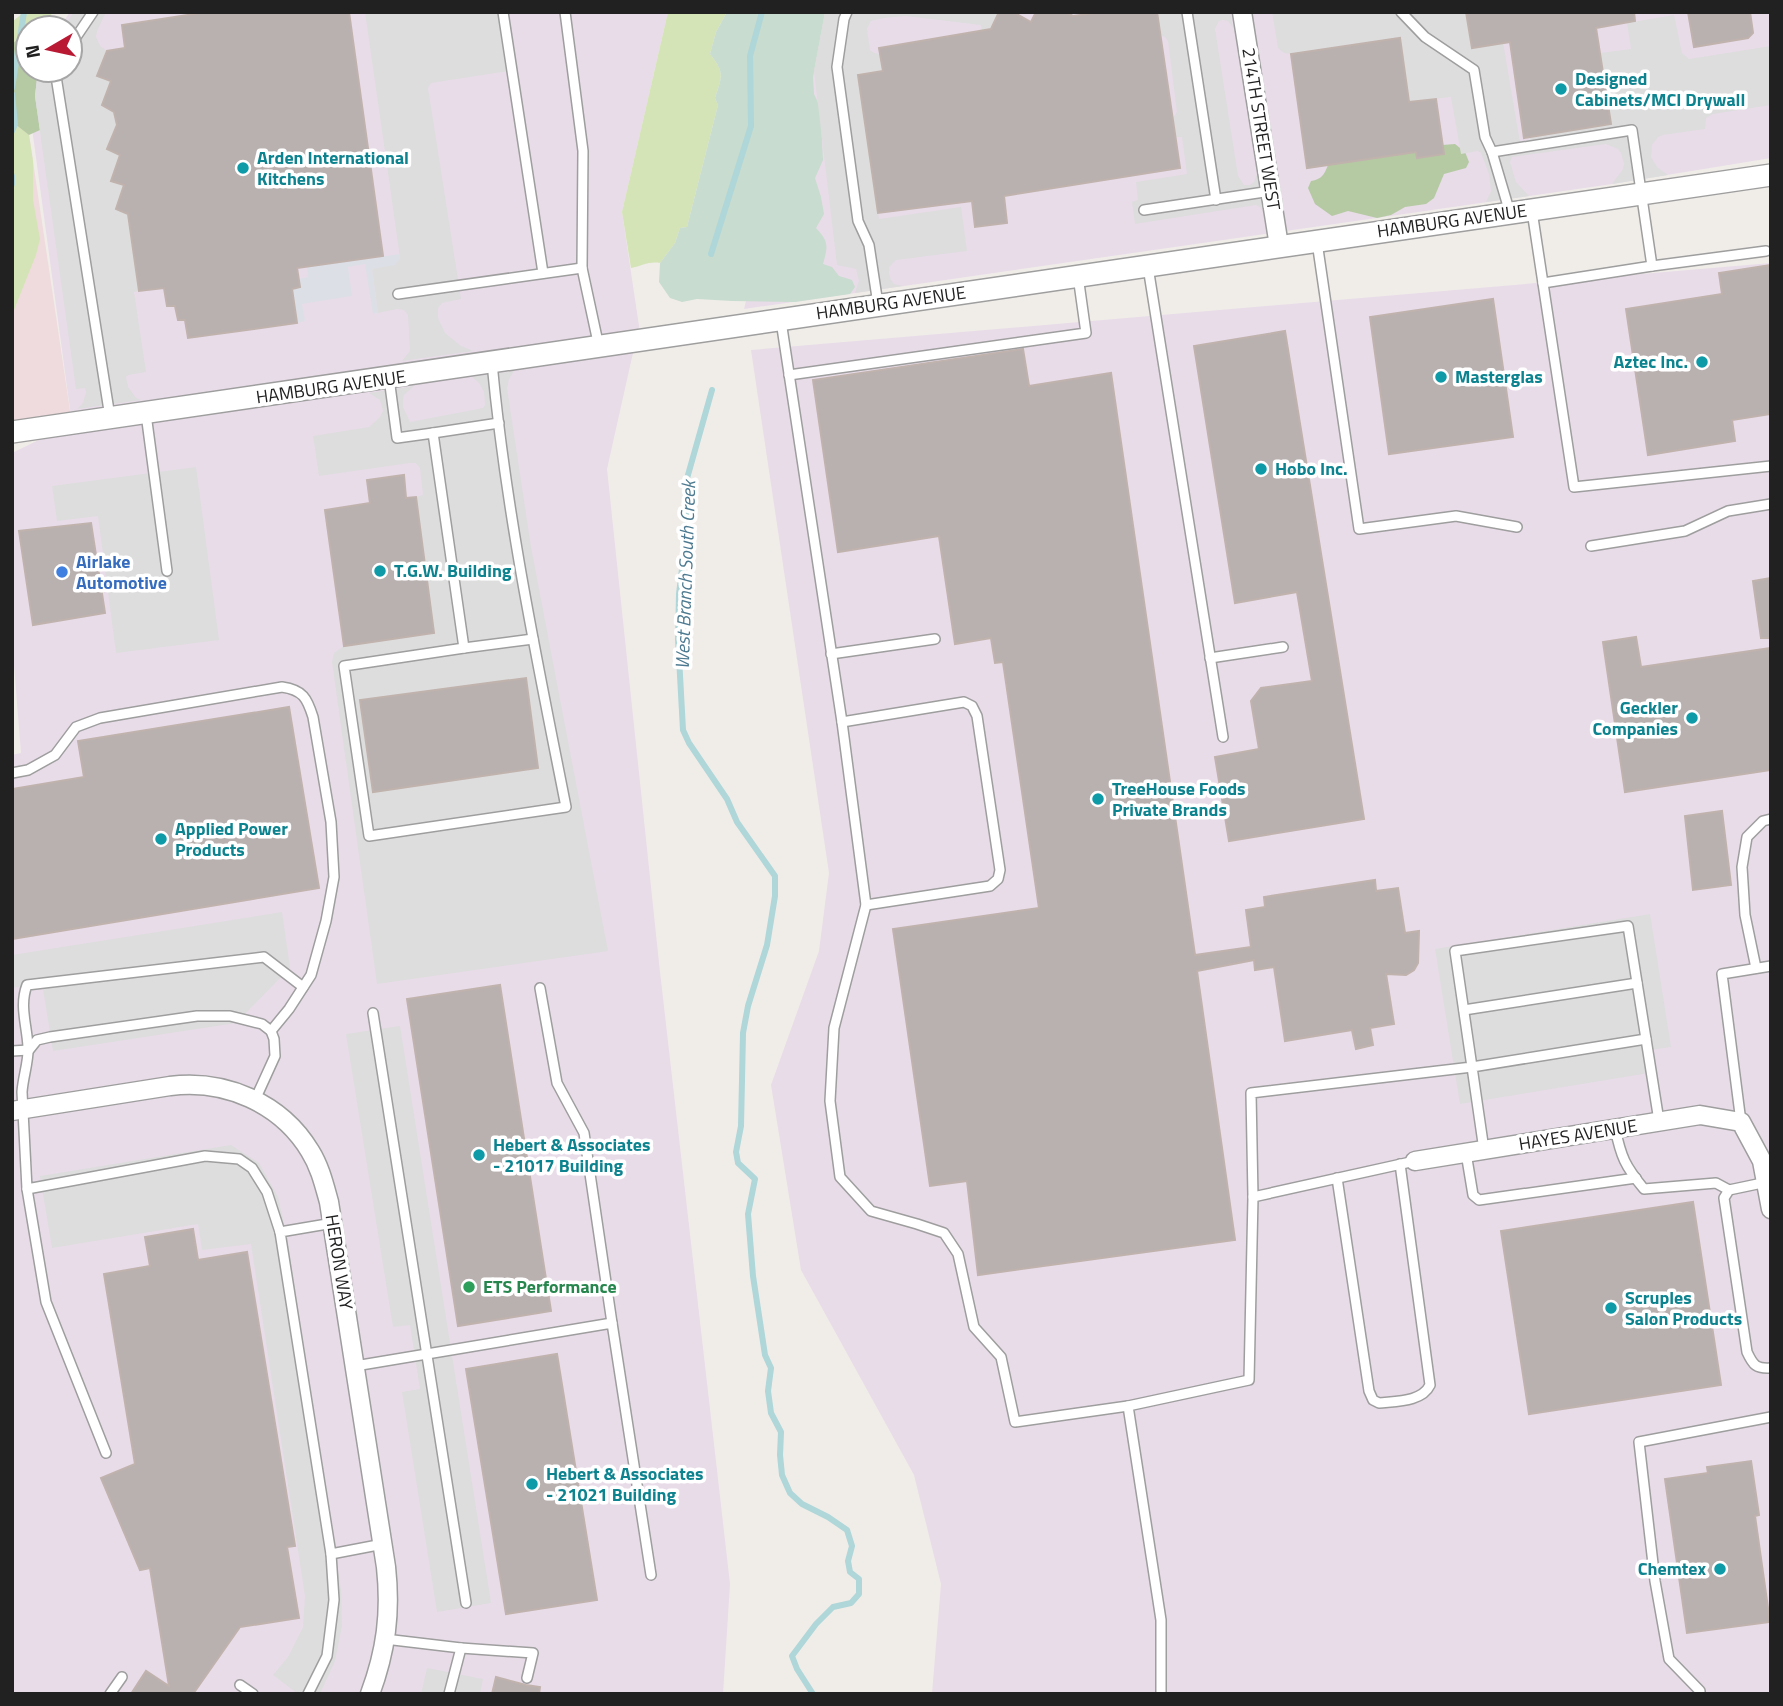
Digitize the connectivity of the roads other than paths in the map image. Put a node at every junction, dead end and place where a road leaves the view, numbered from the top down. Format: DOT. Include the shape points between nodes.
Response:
graph roads {
  1 [pos="503,12"];
  2 [pos="565,12"];
  3 [pos="847,12"];
  4 [pos="1186,12"];
  5 [pos="1242,12"];
  6 [pos="1401,12"];
  7 [pos="57,84"];
  8 [pos="1492,152"];
  9 [pos="1771,175"];
  10 [pos="1270,191"];
  11 [pos="1641,194"];
  12 [pos="1216,200"];
  13 [pos="1532,209"];
  14 [pos="1144,210"];
  15 [pos="1510,213"];
  16 [pos="1317,240"];
  17 [pos="1279,246"];
  18 [pos="1766,251"];
  19 [pos="1148,265"];
  20 [pos="1652,266"];
  21 [pos="582,268"];
  22 [pos="542,273"];
  23 [pos="1078,276"];
  24 [pos="1543,283"];
  25 [pos="398,294"];
  26 [pos="878,304"];
  27 [pos="780,320"];
  28 [pos="599,347"];
  29 [pos="492,363"];
  30 [pos="789,375"];
  31 [pos="389,378"];
  32 [pos="146,414"];
  33 [pos="110,419"];
  34 [pos="499,423"];
  35 [pos="12,432"];
  36 [pos="433,433"];
  37 [pos="1771,466"];
  38 [pos="1771,504"];
  39 [pos="1517,527"];
  40 [pos="1591,546"];
  41 [pos="167,571"];
  42 [pos="533,639"];
  43 [pos="935,639"];
  44 [pos="1283,647"];
  45 [pos="464,648"];
  46 [pos="831,654"];
  47 [pos="1210,658"];
  48 [pos="842,722"];
  49 [pos="1223,737"];
  50 [pos="12,773"];
  51 [pos="1771,819"];
  52 [pos="866,905"];
  53 [pos="1771,966"];
  54 [pos="1756,968"];
  55 [pos="1637,983"];
  56 [pos="303,987"];
  57 [pos="540,988"];
  58 [pos="1464,1010"];
  59 [pos="373,1013"];
  60 [pos="271,1031"];
  61 [pos="1646,1039"];
  62 [pos="29,1050"];
  63 [pos="12,1051"];
  64 [pos="1472,1067"];
  65 [pos="255,1100"];
  66 [pos="18,1110"];
  67 [pos="1659,1121"];
  68 [pos="1741,1122"];
  69 [pos="1615,1128"];
  70 [pos="1475,1151"];
  71 [pos="1408,1163"];
  72 [pos="1337,1178"];
  73 [pos="1636,1178"];
  74 [pos="1768,1182"];
  75 [pos="27,1189"];
  76 [pos="1729,1190"];
  77 [pos="1253,1197"];
  78 [pos="1771,1209"];
  79 [pos="333,1223"];
  80 [pos="279,1232"];
  81 [pos="612,1324"];
  82 [pos="427,1354"];
  83 [pos="355,1366"];
  84 [pos="1771,1368"];
  85 [pos="1128,1406"];
  86 [pos="1771,1417"];
  87 [pos="106,1453"];
  88 [pos="383,1544"];
  89 [pos="331,1554"];
  90 [pos="651,1575"];
  91 [pos="466,1603"];
  92 [pos="386,1639"];
  93 [pos="461,1648"];
  94 [pos="122,1677"];
  95 [pos="527,1678"];
  96 [pos="240,1685"];
  97 [pos="110,1694"];
  98 [pos="253,1694"];
  99 [pos="308,1694"];
  100 [pos="370,1694"];
  101 [pos="449,1694"];
  102 [pos="1161,1694"];
  103 [pos="1700,1694"];
  1 -- 22 [label="lane"];
  2 -- 21 [label="lane" via="583,151"];
  3 -- 26 [label="lane" via="837,67 858,221 869,245"];
  4 -- 12 [label="lane"];
  5 -- 10 [label="street, 214TH STREET WEST"];
  6 -- 8 [label="lane" via="1425,37 1474,70"];
  7 -- 33 [label="lane"];
  8 -- 11 [label="lane" via="1632,130"];
  8 -- 15 [label="lane"];
  9 -- 11 [label="street, HAMBURG AVENUE"];
  10 -- 12 [label="lane"];
  10 -- 17 [label="street, 214TH STREET WEST"];
  11 -- 13 [label="street, HAMBURG AVENUE"];
  11 -- 20 [label="lane"];
  12 -- 14 [label="lane"];
  13 -- 15 [label="street, HAMBURG AVENUE"];
  13 -- 24 [label="lane"];
  15 -- 16 [label="street, HAMBURG AVENUE"];
  16 -- 17 [label="street, HAMBURG AVENUE"];
  16 -- 39 [label="lane" via="1359,529 1456,516"];
  17 -- 19 [label="street, HAMBURG AVENUE"];
  18 -- 20 [label="lane"];
  19 -- 23 [label="street, HAMBURG AVENUE"];
  19 -- 47 [label="lane"];
  20 -- 24 [label="lane"];
  21 -- 22 [label="lane"];
  21 -- 28 [label="lane"];
  22 -- 25 [label="lane"];
  23 -- 26 [label="street, HAMBURG AVENUE"];
  23 -- 30 [label="lane" via="1086,333"];
  24 -- 37 [label="lane" via="1574,487"];
  26 -- 27 [label="street, HAMBURG AVENUE"];
  27 -- 28 [label="street, HAMBURG AVENUE"];
  27 -- 30 [label="lane"];
  28 -- 29 [label="street, HAMBURG AVENUE"];
  29 -- 31 [label="street, HAMBURG AVENUE"];
  29 -- 34 [label="lane"];
  30 -- 46 [label="lane"];
  31 -- 32 [label="street, HAMBURG AVENUE"];
  31 -- 36 [label="lane" via="397,438"];
  32 -- 33 [label="street, HAMBURG AVENUE"];
  32 -- 41 [label="lane"];
  33 -- 35 [label="street, HAMBURG AVENUE"];
  34 -- 36 [label="lane"];
  34 -- 42 [label="lane"];
  36 -- 45 [label="lane"];
  38 -- 40 [label="lane" via="1728,511 1685,531"];
  42 -- 45 [label="lane"];
  42 -- 45 [label="lane" via="566,807 369,836 344,666"];
  43 -- 46 [label="lane"];
  44 -- 47 [label="lane"];
  46 -- 48 [label="lane"];
  47 -- 49 [label="lane"];
  48 -- 52 [label="lane"];
  48 -- 52 [label="lane" via="964,702 972,706 1000,870 990,886"];
  50 -- 56 [label="lane" via="55,755 76,727 100,718 282,687 297,689 308,701 313,718 331,822 334,877 311,975"];
  51 -- 54 [label="lane" via="1747,837 1742,867 1745,915"];
  52 -- 85 [label="lane" via="834,1028 830,1101 840,1177 871,1211 944,1233 958,1254 974,1327 1002,1357 1014,1422"];
  53 -- 54 [label="lane"];
  54 -- 68 [label="lane" via="1722,974"];
  55 -- 58 [label="lane"];
  55 -- 58 [label="lane" via="1628,926 1455,951"];
  55 -- 61 [label="lane"];
  56 -- 60 [label="lane"];
  56 -- 62 [label="lane" via="264,957 27,985 23,997"];
  57 -- 81 [label="lane" via="557,1083 584,1133"];
  58 -- 64 [label="lane"];
  59 -- 82 [label="lane"];
  60 -- 62 [label="lane" via="230,1016 197,1016 50,1037 37,1040"];
  60 -- 65 [label="lane" via="275,1056"];
  61 -- 64 [label="lane"];
  61 -- 67 [label="lane"];
  62 -- 63 [label="lane"];
  62 -- 66 [label="lane"];
  64 -- 70 [label="lane"];
  64 -- 77 [label="lane" via="1251,1093"];
  65 -- 66 [label="street, HERON WAY" via="223,1088 182,1084"];
  65 -- 79 [label="street, HERON WAY" via="284,1119 310,1151 322,1175"];
  66 -- 75 [label="lane"];
  67 -- 68 [label="street, HAYES AVENUE" via="1700,1115"];
  67 -- 69 [label="street, HAYES AVENUE"];
  68 -- 74 [label="street"];
  69 -- 70 [label="street, HAYES AVENUE"];
  69 -- 73 [label="lane" via="1620,1151"];
  70 -- 71 [label="street, HAYES AVENUE"];
  70 -- 73 [label="lane" via="1473,1195 1479,1200"];
  71 -- 72 [label="lane"];
  71 -- 72 [label="lane" via="1430,1385 1418,1397 1379,1404 1369,1391"];
  72 -- 77 [label="lane"];
  73 -- 76 [label="lane" via="1644,1189 1716,1183"];
  74 -- 76 [label="lane"];
  74 -- 78 [label="street"];
  75 -- 80 [label="lane" via="205,1156 239,1159 252,1168 267,1192"];
  75 -- 87 [label="lane" via="46,1302"];
  76 -- 84 [label="lane" via="1724,1198 1747,1352 1752,1364"];
  77 -- 85 [label="lane" via="1249,1380"];
  79 -- 80 [label="lane"];
  79 -- 83 [label="street, HERON WAY"];
  80 -- 89 [label="lane"];
  81 -- 82 [label="lane"];
  81 -- 90 [label="lane"];
  82 -- 83 [label="lane"];
  82 -- 91 [label="lane"];
  83 -- 88 [label="street, HERON WAY"];
  85 -- 102 [label="lane" via="1161,1620"];
  86 -- 103 [label="lane" via="1639,1442 1669,1659"];
  88 -- 89 [label="lane"];
  88 -- 92 [label="street, HERON WAY" via="389,1610"];
  89 -- 99 [label="lane" via="334,1600 327,1657"];
  92 -- 93 [label="lane"];
  92 -- 100 [label="street, HERON WAY"];
  93 -- 95 [label="lane" via="533,1653"];
  93 -- 101 [label="lane"];
  94 -- 97 [label="lane"];
  96 -- 98 [label="lane"];
}
